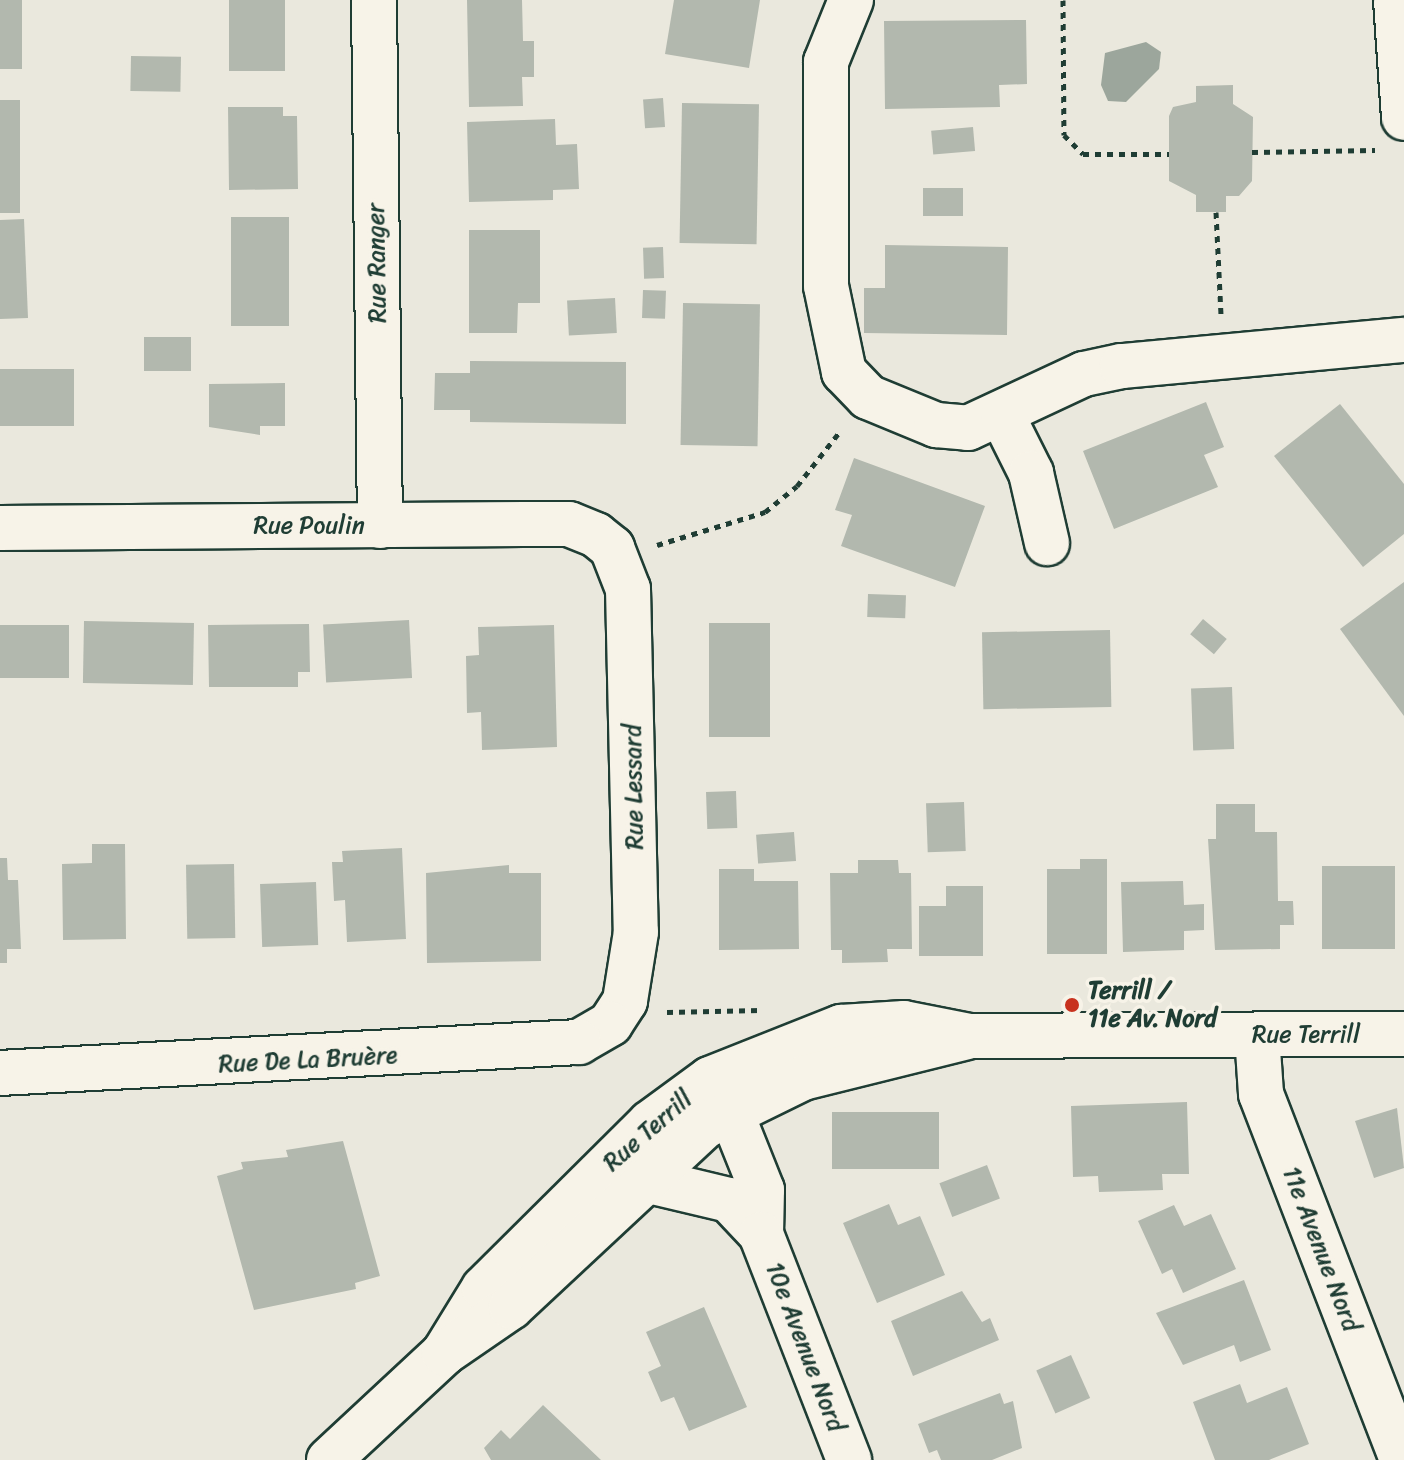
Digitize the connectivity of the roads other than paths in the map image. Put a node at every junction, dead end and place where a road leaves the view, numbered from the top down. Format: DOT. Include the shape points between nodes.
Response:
graph roads {
  1 [pos="374,0"];
  2 [pos="851,0"];
  3 [pos="1396,0"];
  4 [pos="1396,134"];
  5 [pos="1404,340"];
  6 [pos="1003,417"];
  7 [pos="380,526"];
  8 [pos="0,528"];
  9 [pos="1047,543"];
  10 [pos="612,548"];
  11 [pos="617,1012"];
  12 [pos="1404,1034"];
  13 [pos="1257,1035"];
  14 [pos="969,1036"];
  15 [pos="0,1073"];
  16 [pos="730,1110"];
  17 [pos="641,1179"];
  18 [pos="761,1234"];
  19 [pos="444,1353"];
  20 [pos="329,1460"];
  21 [pos="849,1460"];
  22 [pos="1402,1460"];
  1 -- 7 [label="street, Rue Ranger"];
  2 -- 6 [label="street" via="826,62 826,286 844,372 868,397 936,425 968,428"];
  3 -- 4 [label="street"];
  5 -- 6 [label="street" via="1084,374"];
  6 -- 9 [label="street" via="1031,473"];
  7 -- 8 [label="street, Rue Poulin"];
  7 -- 10 [label="street, Rue Poulin" via="569,524"];
  10 -- 11 [label="street, Rue Lessard" via="628,589 632,633 636,932"];
  11 -- 15 [label="street, Rue De La Bruère" via="579,1042 540,1049"];
  12 -- 13 [label="street, Rue Terrill"];
  13 -- 14 [label="street, Rue Terrill"];
  13 -- 22 [label="street, 11e Avenue Nord" via="1261,1094"];
  14 -- 16 [label="street, Rue Terrill" via="803,1078"];
  14 -- 19 [label="street, Rue Terrill" via="904,1023 841,1027 710,1079 650,1123 484,1288"];
  16 -- 17 [label="street, Rue Terrill"];
  16 -- 18 [label="street, 10e Avenue Nord" via="762,1190"];
  17 -- 18 [label="street, 10e Avenue Nord" via="729,1200"];
  17 -- 19 [label="street, Rue Terrill" via="511,1307"];
  18 -- 21 [label="street, 10e Avenue Nord"];
  19 -- 20 [label="street, Rue Terrill"];
}
